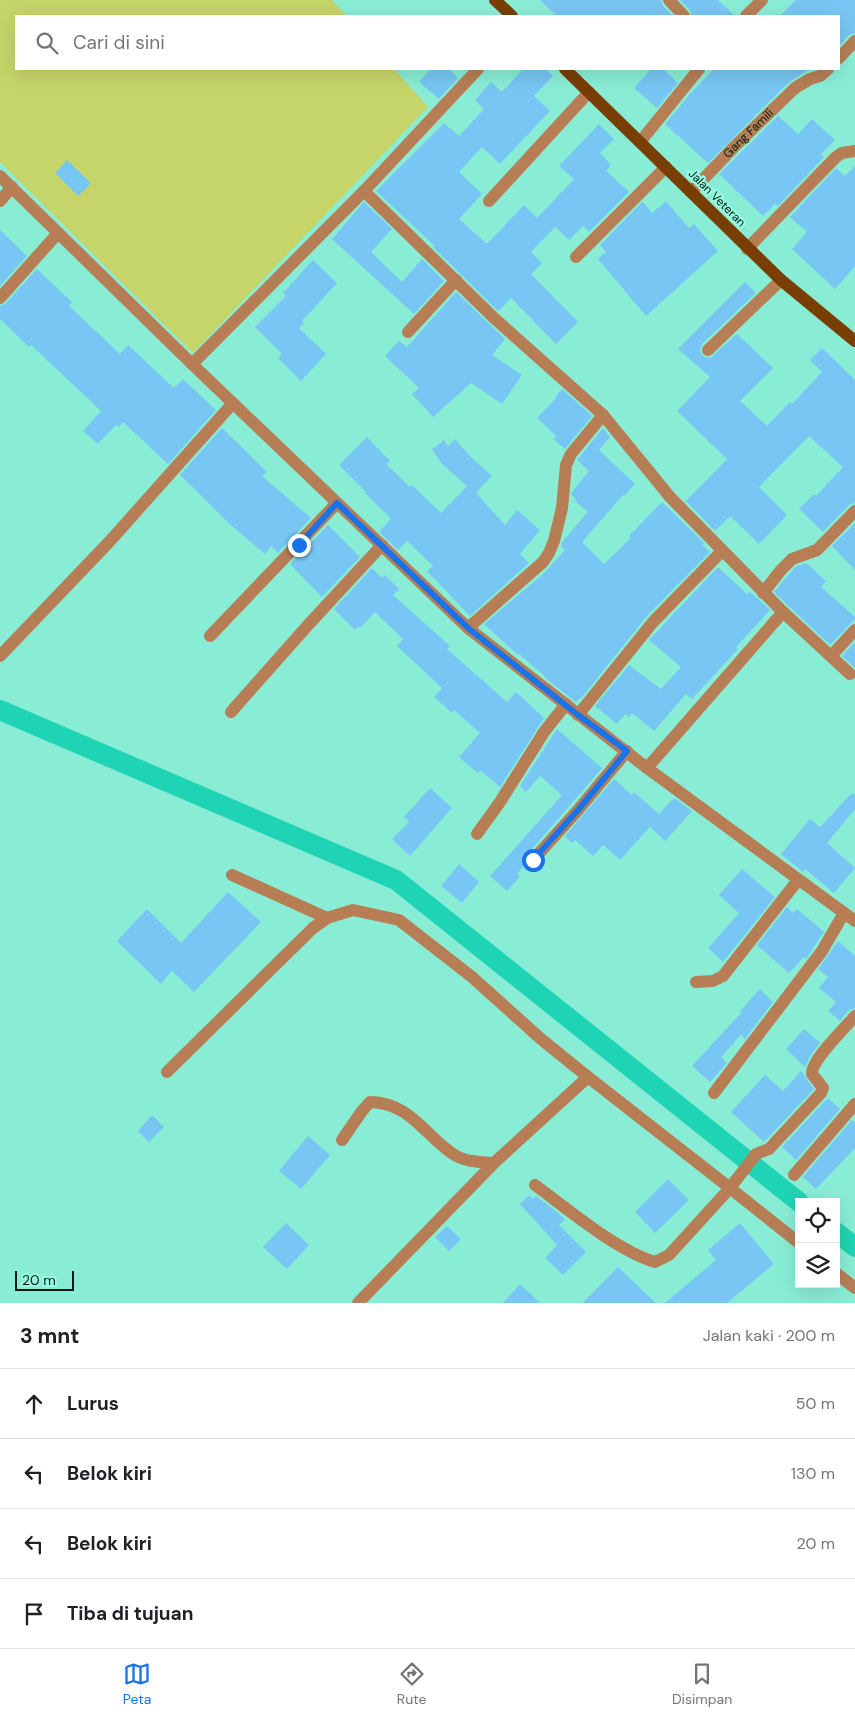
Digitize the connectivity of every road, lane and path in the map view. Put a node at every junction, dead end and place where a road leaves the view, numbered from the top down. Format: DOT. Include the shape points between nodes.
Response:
graph roads {
  1 [pos="495,0"];
  2 [pos="762,0"];
  3 [pos="511,15"];
  4 [pos="747,15"];
  5 [pos="855,41"];
  6 [pos="840,57"];
  7 [pos="477,70"];
  8 [pos="566,70"];
  9 [pos="698,70"];
  10 [pos="827,70"];
  11 [pos="589,92"];
  12 [pos="640,142"];
  13 [pos="855,151"];
  14 [pos="666,167"];
  15 [pos="0,176"];
  16 [pos="12,187"];
  17 [pos="364,191"];
  18 [pos="691,192"];
  19 [pos="489,200"];
  20 [pos="0,201"];
  21 [pos="58,233"];
  22 [pos="748,248"];
  23 [pos="576,257"];
  24 [pos="456,280"];
  25 [pos="781,280"];
  26 [pos="0,298"];
  27 [pos="408,332"];
  28 [pos="855,341"];
  29 [pos="708,350"];
  30 [pos="192,364"];
  31 [pos="233,403"];
  32 [pos="603,415"];
  33 [pos="337,503"];
  34 [pos="855,511"];
  35 [pos="382,546"];
  36 [pos="722,551"];
  37 [pos="763,593"];
  38 [pos="783,612"];
  39 [pos="468,628"];
  40 [pos="855,630"];
  41 [pos="210,636"];
  42 [pos="0,656"];
  43 [pos="831,656"];
  44 [pos="850,674"];
  45 [pos="566,704"];
  46 [pos="232,712"];
  47 [pos="578,715"];
  48 [pos="627,751"];
  49 [pos="647,768"];
  50 [pos="477,834"];
  51 [pos="533,860"];
  52 [pos="232,875"];
  53 [pos="798,880"];
  54 [pos="844,913"];
  55 [pos="327,918"];
  56 [pos="855,921"];
  57 [pos="696,982"];
  58 [pos="855,1016"];
  59 [pos="167,1072"];
  60 [pos="588,1077"];
  61 [pos="714,1093"];
  62 [pos="855,1104"];
  63 [pos="342,1140"];
  64 [pos="494,1163"];
  65 [pos="794,1175"];
  66 [pos="535,1185"];
  67 [pos="733,1185"];
  68 [pos="795,1239"];
  69 [pos="840,1276"];
  70 [pos="855,1288"];
  71 [pos="358,1303"];
  1 -- 3 [label="main road"];
  2 -- 4 [label="street"];
  5 -- 6 [label="street"];
  7 -- 17 [label="street"];
  8 -- 11 [label="main road, Jalan Veteran"];
  9 -- 12 [label="street"];
  10 -- 18 [label="street, Gang Famili" via="795,88"];
  11 -- 12 [label="main road, Jalan Veteran"];
  11 -- 19 [label="street"];
  12 -- 14 [label="main road, Jalan Veteran"];
  13 -- 22 [label="street" via="836,156"];
  14 -- 18 [label="main road, Jalan Veteran"];
  14 -- 23 [label="street"];
  15 -- 16 [label="street"];
  16 -- 20 [label="street"];
  16 -- 21 [label="street"];
  17 -- 24 [label="street"];
  17 -- 30 [label="street"];
  18 -- 22 [label="main road, Jalan Veteran"];
  21 -- 26 [label="street"];
  21 -- 30 [label="street"];
  22 -- 25 [label="main road, Jalan Veteran"];
  24 -- 27 [label="street"];
  24 -- 32 [label="street"];
  25 -- 28 [label="main road, Jalan Veteran"];
  25 -- 29 [label="street"];
  30 -- 31 [label="street"];
  31 -- 33 [label="street"];
  31 -- 42 [label="street" via="110,541"];
  32 -- 36 [label="street" via="670,497"];
  32 -- 39 [label="street" via="571,454 566,465 562,508 549,553 543,562"];
  33 -- 35 [label="street"];
  33 -- 41 [label="street"];
  34 -- 37 [label="street" via="817,550 792,558"];
  35 -- 39 [label="street"];
  35 -- 46 [label="street"];
  36 -- 37 [label="street"];
  36 -- 47 [label="street" via="653,622"];
  37 -- 38 [label="street"];
  38 -- 43 [label="street"];
  38 -- 49 [label="street"];
  39 -- 45 [label="street"];
  40 -- 43 [label="street"];
  43 -- 44 [label="street"];
  45 -- 47 [label="street"];
  45 -- 50 [label="street"];
  47 -- 48 [label="street"];
  48 -- 49 [label="street"];
  48 -- 51 [label="street"];
  49 -- 53 [label="street"];
  52 -- 55 [label="street"];
  53 -- 54 [label="street"];
  53 -- 57 [label="street" via="723,976 713,981"];
  54 -- 56 [label="street"];
  54 -- 61 [label="street" via="822,951"];
  55 -- 59 [label="street" via="313,928"];
  55 -- 60 [label="street" via="353,910 399,920 472,977"];
  58 -- 67 [label="street" via="813,1068 812,1074 823,1088 821,1093 769,1149 756,1154"];
  60 -- 64 [label="street"];
  60 -- 67 [label="street"];
  62 -- 65 [label="street"];
  63 -- 64 [label="street" via="370,1102 382,1102 416,1121 453,1155"];
  64 -- 71 [label="street"];
  66 -- 67 [label="street" via="607,1237 641,1258 655,1262 669,1255"];
  67 -- 68 [label="street"];
  69 -- 70 [label="street"];
}
